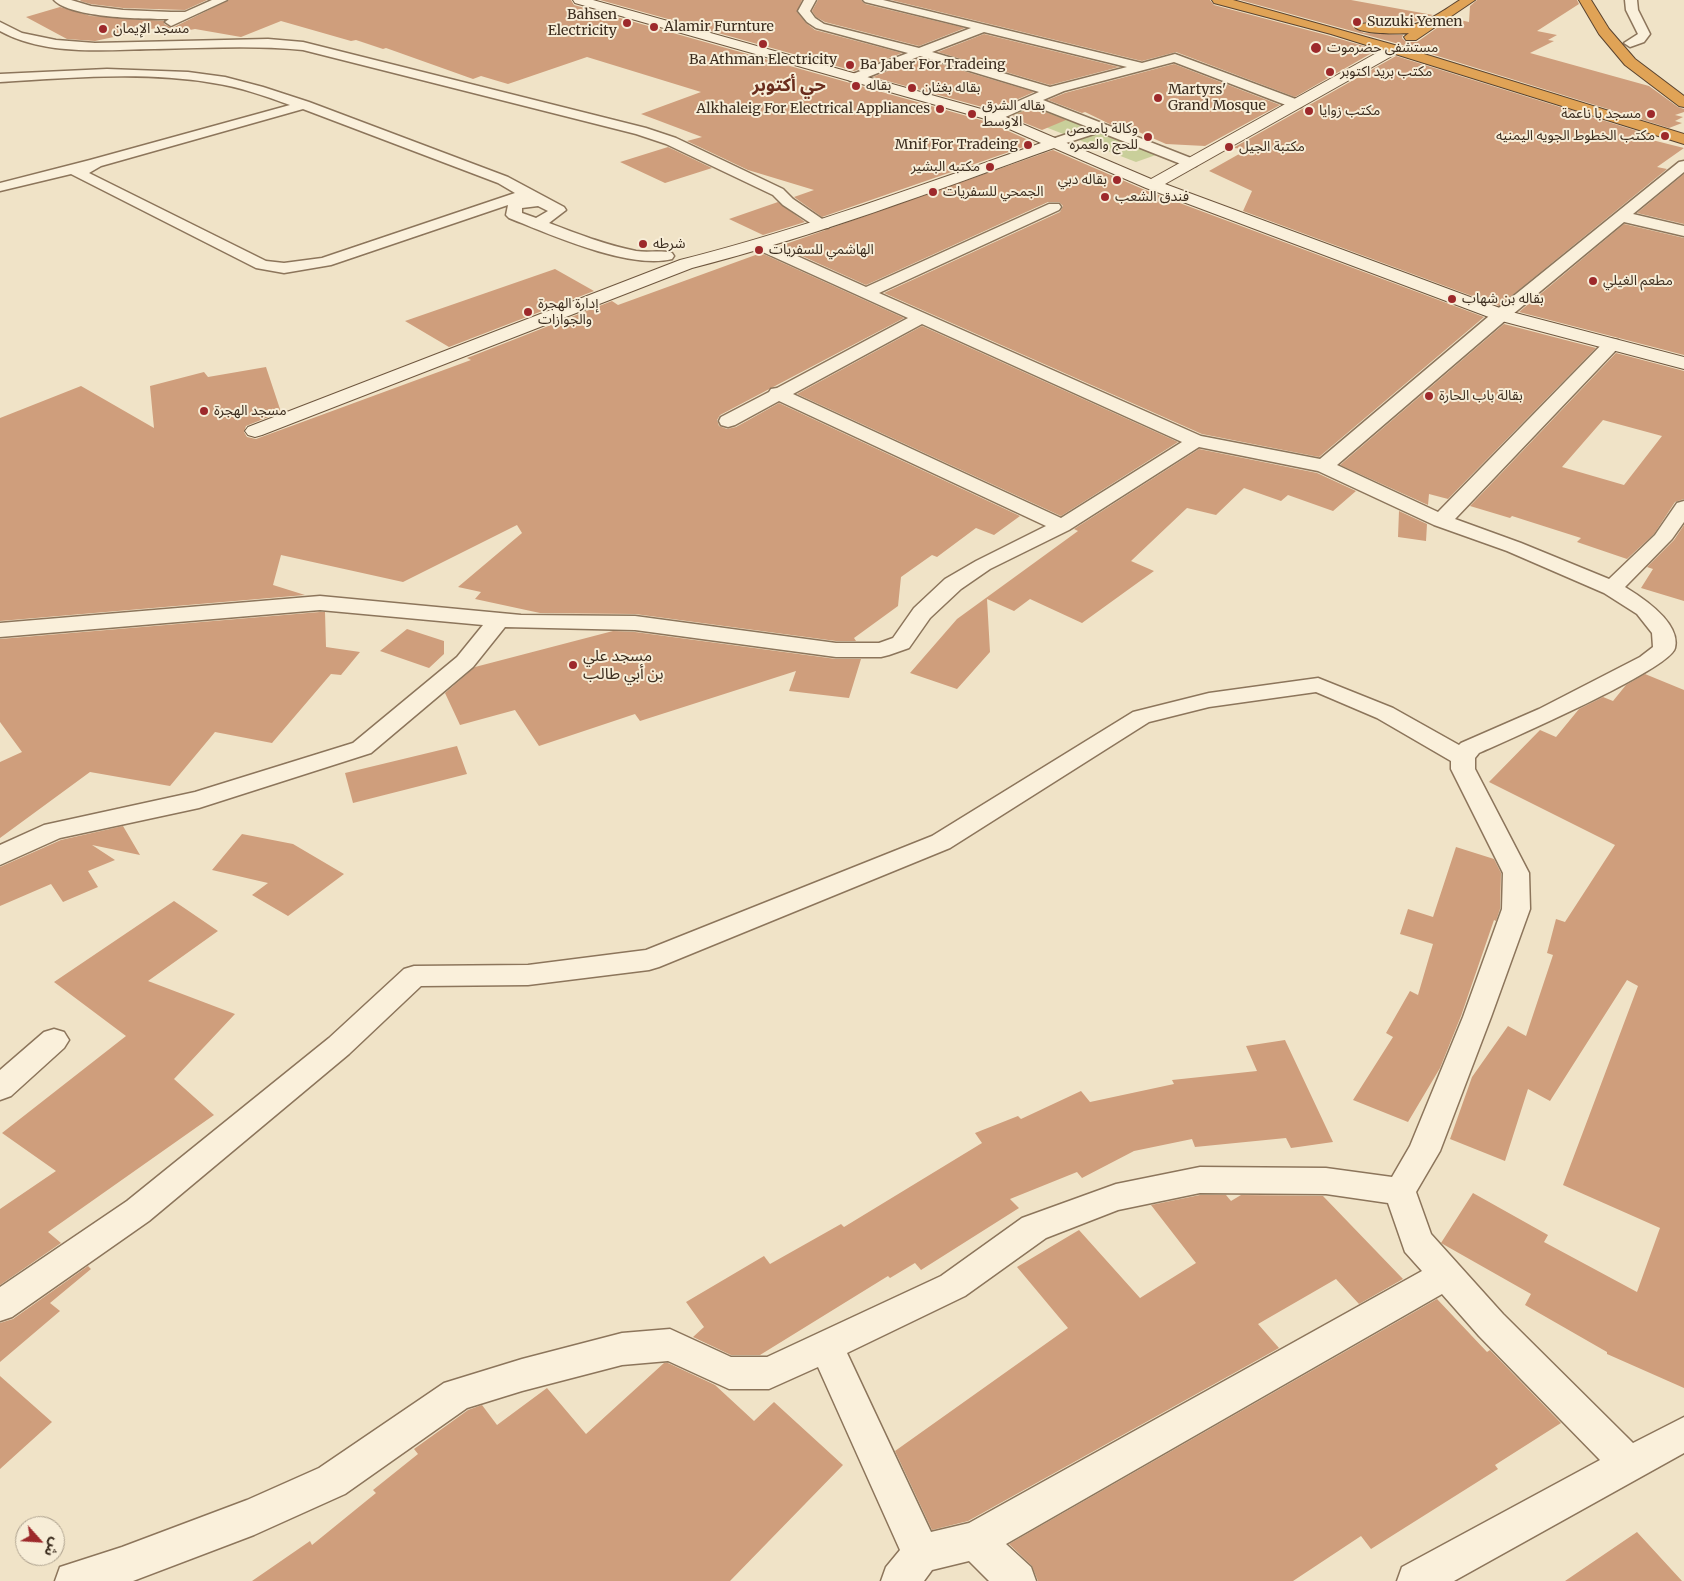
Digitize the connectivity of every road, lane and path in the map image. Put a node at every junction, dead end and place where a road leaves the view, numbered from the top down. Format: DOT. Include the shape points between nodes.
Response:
graph roads {
  1 [pos="60,0"];
  2 [pos="222,0"];
  3 [pos="578,0"];
  4 [pos="810,0"];
  5 [pos="869,0"];
  6 [pos="1218,0"];
  7 [pos="1239,0"];
  8 [pos="1469,0"];
  9 [pos="1585,0"];
  10 [pos="1631,0"];
  11 [pos="187,15"];
  12 [pos="1598,21"];
  13 [pos="0,26"];
  14 [pos="1426,26"];
  15 [pos="161,27"];
  16 [pos="982,28"];
  17 [pos="144,34"];
  18 [pos="1630,43"];
  19 [pos="118,46"];
  20 [pos="1394,49"];
  21 [pos="919,52"];
  22 [pos="1142,67"];
  23 [pos="0,78"];
  24 [pos="854,78"];
  25 [pos="1684,91"];
  26 [pos="1052,92"];
  27 [pos="1032,100"];
  28 [pos="1684,103"];
  29 [pos="1296,104"];
  30 [pos="304,105"];
  31 [pos="994,117"];
  32 [pos="1622,121"];
  33 [pos="1100,127"];
  34 [pos="1684,132"];
  35 [pos="1684,139"];
  36 [pos="1054,143"];
  37 [pos="1191,162"];
  38 [pos="96,163"];
  39 [pos="1684,165"];
  40 [pos="1152,184"];
  41 [pos="0,187"];
  42 [pos="534,198"];
  43 [pos="1054,208"];
  44 [pos="1620,216"];
  45 [pos="538,224"];
  46 [pos="823,225"];
  47 [pos="1684,231"];
  48 [pos="636,243"];
  49 [pos="760,246"];
  50 [pos="666,256"];
  51 [pos="686,264"];
  52 [pos="865,292"];
  53 [pos="1501,314"];
  54 [pos="921,318"];
  55 [pos="1612,344"];
  56 [pos="1684,363"];
  57 [pos="777,393"];
  58 [pos="728,421"];
  59 [pos="255,431"];
  60 [pos="1196,441"];
  61 [pos="1324,466"];
  62 [pos="1684,507"];
  63 [pos="1441,521"];
  64 [pos="1062,526"];
  65 [pos="1612,588"];
  66 [pos="499,620"];
  67 [pos="0,630"];
  68 [pos="1463,758"];
  69 [pos="0,856"];
  70 [pos="54,1040"];
  71 [pos="0,1088"];
  72 [pos="1400,1191"];
  73 [pos="1445,1275"];
  74 [pos="0,1306"];
  75 [pos="826,1346"];
  76 [pos="1684,1434"];
  77 [pos="1629,1464"];
  78 [pos="975,1542"];
  79 [pos="921,1553"];
  80 [pos="74,1581"];
  81 [pos="900,1581"];
  82 [pos="1017,1581"];
  83 [pos="1416,1581"];
  1 -- 11 [label="street" via="94,10"];
  2 -- 11 [label="street"];
  3 -- 24 [label="street"];
  4 -- 21 [label="street" via="804,11 820,26"];
  5 -- 16 [label="street"];
  6 -- 20 [label="highway" via="1340,31"];
  7 -- 14 [label="highway" via="1369,29 1401,30"];
  8 -- 14 [label="highway"];
  9 -- 12 [label="highway"];
  10 -- 18 [label="street" via="1632,10 1644,34"];
  11 -- 15 [label="street"];
  12 -- 18 [label="highway"];
  12 -- 28 [label="highway" via="1630,62"];
  13 -- 19 [label="street" via="18,36 56,44"];
  14 -- 20 [label="highway"];
  16 -- 21 [label="street"];
  16 -- 22 [label="street"];
  17 -- 19 [label="street"];
  18 -- 25 [label="highway" via="1652,66"];
  19 -- 46 [label="street" via="268,43 302,46 404,71 671,141 778,192"];
  20 -- 29 [label="street"];
  20 -- 32 [label="highway"];
  21 -- 24 [label="street"];
  21 -- 26 [label="street"];
  22 -- 26 [label="street"];
  22 -- 29 [label="street" via="1175,58"];
  23 -- 30 [label="street" via="102,74 188,76 239,84"];
  24 -- 31 [label="street"];
  26 -- 27 [label="street"];
  27 -- 31 [label="street"];
  27 -- 33 [label="street"];
  29 -- 37 [label="street"];
  30 -- 38 [label="street"];
  30 -- 42 [label="street" via="502,180"];
  31 -- 36 [label="street"];
  32 -- 34 [label="highway"];
  32 -- 35 [label="highway"];
  33 -- 36 [label="street"];
  33 -- 37 [label="street"];
  36 -- 40 [label="street"];
  36 -- 46 [label="street"];
  37 -- 40 [label="street"];
  38 -- 41 [label="street"];
  38 -- 42 [label="street" via="78,173 262,265 284,268 325,262"];
  39 -- 44 [label="street"];
  40 -- 53 [label="street"];
  42 -- 45 [label="street" via="560,210"];
  42 -- 45 [label="street" via="515,205 514,215"];
  43 -- 52 [label="street"];
  44 -- 47 [label="street"];
  44 -- 53 [label="street"];
  45 -- 50 [label="street" via="586,242 638,256"];
  46 -- 49 [label="street"];
  48 -- 50 [label="street"];
  49 -- 51 [label="street"];
  49 -- 52 [label="street"];
  50 -- 51 [label="street"];
  51 -- 59 [label="street"];
  52 -- 54 [label="street"];
  53 -- 55 [label="street"];
  53 -- 61 [label="street"];
  54 -- 57 [label="street"];
  54 -- 60 [label="street"];
  55 -- 56 [label="street"];
  55 -- 63 [label="street"];
  57 -- 58 [label="street"];
  57 -- 64 [label="street"];
  60 -- 61 [label="street"];
  60 -- 64 [label="street"];
  61 -- 63 [label="street"];
  62 -- 65 [label="street" via="1662,539"];
  63 -- 65 [label="street"];
  64 -- 66 [label="street" via="983,565 953,584 922,613 901,643 881,650 836,650 635,623"];
  65 -- 68 [label="street" via="1645,609 1663,633 1664,649 1648,662 1547,714 1470,748"];
  66 -- 67 [label="street" via="320,603"];
  66 -- 69 [label="street" via="465,662 362,748 199,800 53,831"];
  68 -- 72 [label="street" via="1463,769 1516,873 1516,909 1424,1151"];
  68 -- 74 [label="street" via="1385,713 1318,685 1209,700 1141,718 941,842 649,960 528,975 414,976 339,1046 138,1211"];
  70 -- 71 [label="street"];
  72 -- 73 [label="street" via="1417,1242"];
  72 -- 75 [label="street" via="1326,1181 1200,1180 1116,1197 1034,1228 953,1286"];
  73 -- 77 [label="street"];
  73 -- 78 [label="street"];
  75 -- 79 [label="street"];
  75 -- 80 [label="street" via="769,1373 729,1373 670,1345 622,1349 457,1395 332,1480 254,1516"];
  76 -- 77 [label="street"];
  77 -- 83 [label="street"];
  78 -- 79 [label="street"];
  78 -- 82 [label="street"];
  79 -- 81 [label="street"];
}
